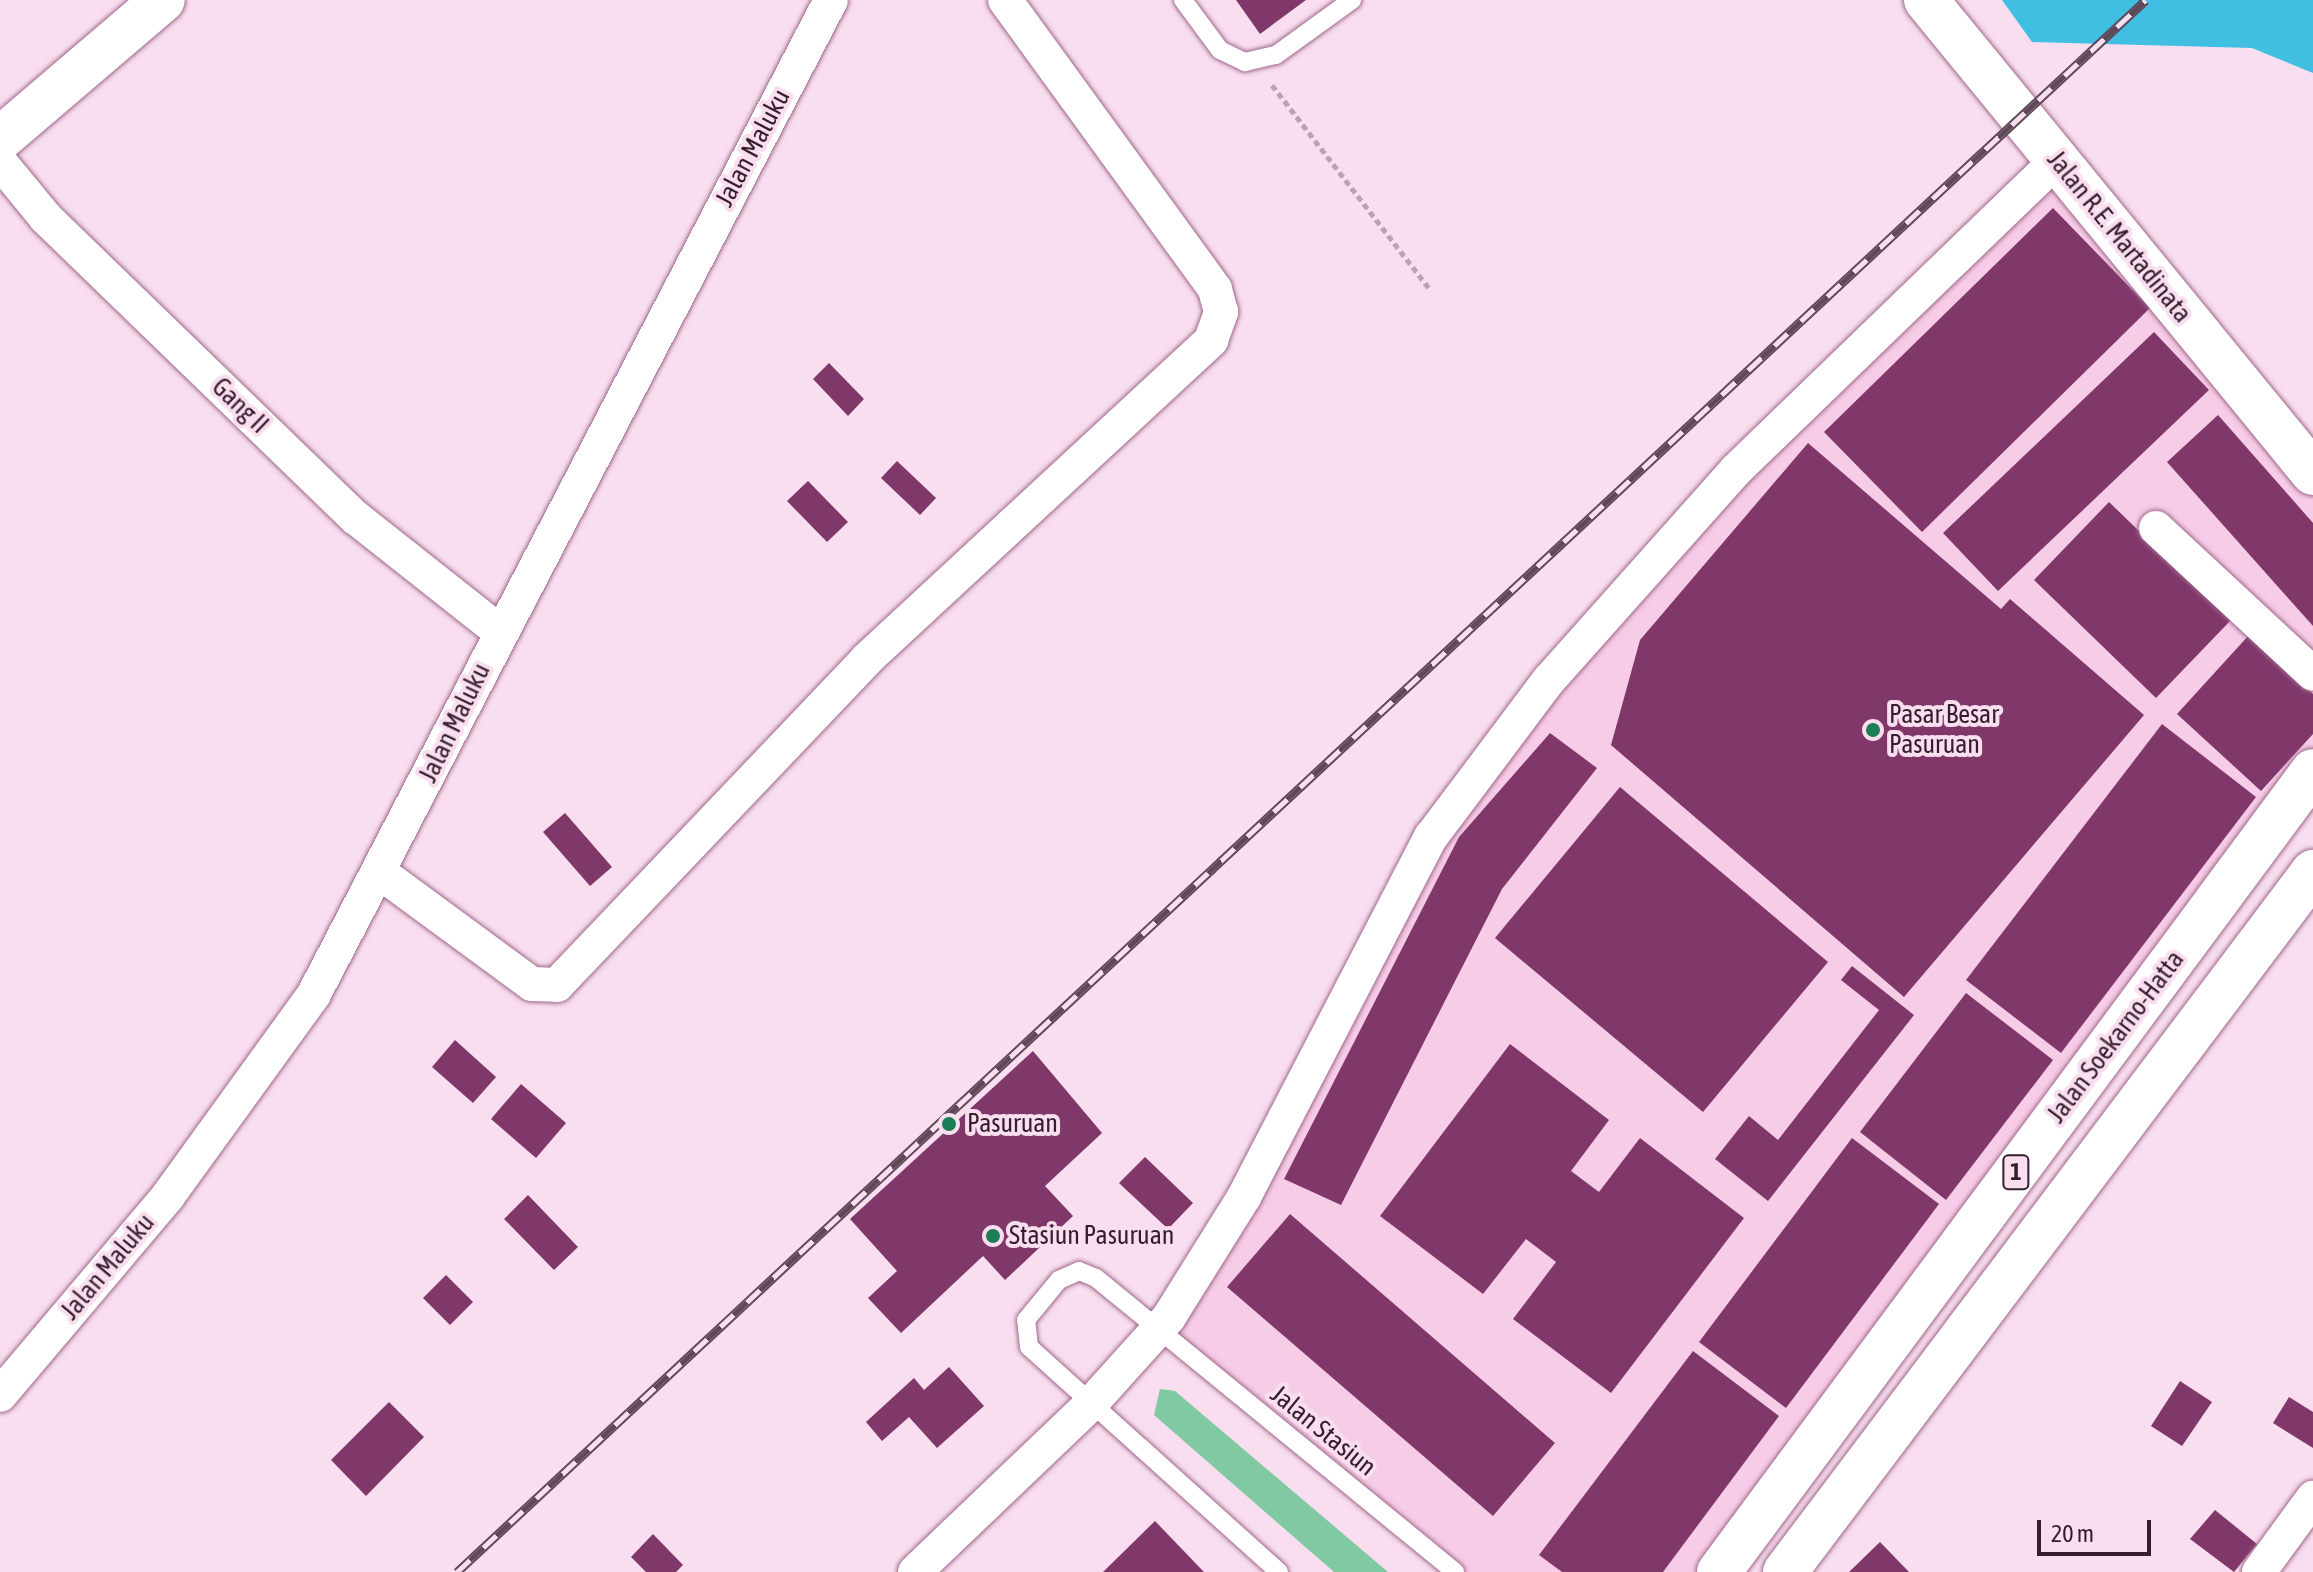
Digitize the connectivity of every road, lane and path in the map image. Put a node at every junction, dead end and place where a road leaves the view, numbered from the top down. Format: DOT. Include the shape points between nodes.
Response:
graph roads {
  1 [pos="163,0"];
  2 [pos="831,0"];
  3 [pos="1005,0"];
  4 [pos="1183,0"];
  5 [pos="1352,0"];
  6 [pos="1926,0"];
  7 [pos="1255,62"];
  8 [pos="0,139"];
  9 [pos="2056,161"];
  10 [pos="0,162"];
  11 [pos="1431,291"];
  12 [pos="2313,473"];
  13 [pos="2156,528"];
  14 [pos="499,631"];
  15 [pos="2313,674"];
  16 [pos="2313,771"];
  17 [pos="2313,872"];
  18 [pos="382,874"];
  19 [pos="1159,1331"];
  20 [pos="0,1395"];
  21 [pos="1093,1402"];
  22 [pos="2313,1498"];
  23 [pos="915,1572"];
  24 [pos="1279,1572"];
  25 [pos="1455,1572"];
  26 [pos="1719,1572"];
  27 [pos="1785,1572"];
  28 [pos="2259,1572"];
  1 -- 8 [label="main road"];
  2 -- 14 [label="street, Jalan Maluku"];
  3 -- 18 [label="street" via="1215,289 1221,312 1211,340 866,660 557,985 532,984"];
  4 -- 7 [label="lane" via="1220,50"];
  5 -- 7 [label="lane"];
  6 -- 9 [label="main road, Jalan R.E. Martadinata"];
  7 -- 11 [label="path"];
  9 -- 12 [label="main road, Jalan R.E. Martadinata"];
  9 -- 19 [label="street" via="1735,471 1499,744 1431,837 1244,1197"];
  10 -- 14 [label="street, Gang II" via="46,218 356,518"];
  13 -- 15 [label="street"];
  14 -- 18 [label="street, Jalan Maluku"];
  16 -- 26 [label="main road, Jalan Soekarno-Hatta / 1"];
  17 -- 27 [label="main road, 1"];
  18 -- 20 [label="street, Jalan Maluku" via="314,994 221,1123"];
  19 -- 21 [label="street"];
  19 -- 21 [label="lane, Jalan Stasiun" via="1084,1272 1042,1297 1026,1320 1029,1347"];
  19 -- 25 [label="lane, Jalan Stasiun"];
  21 -- 23 [label="street"];
  21 -- 24 [label="lane"];
  22 -- 28 [label="street"];
}
